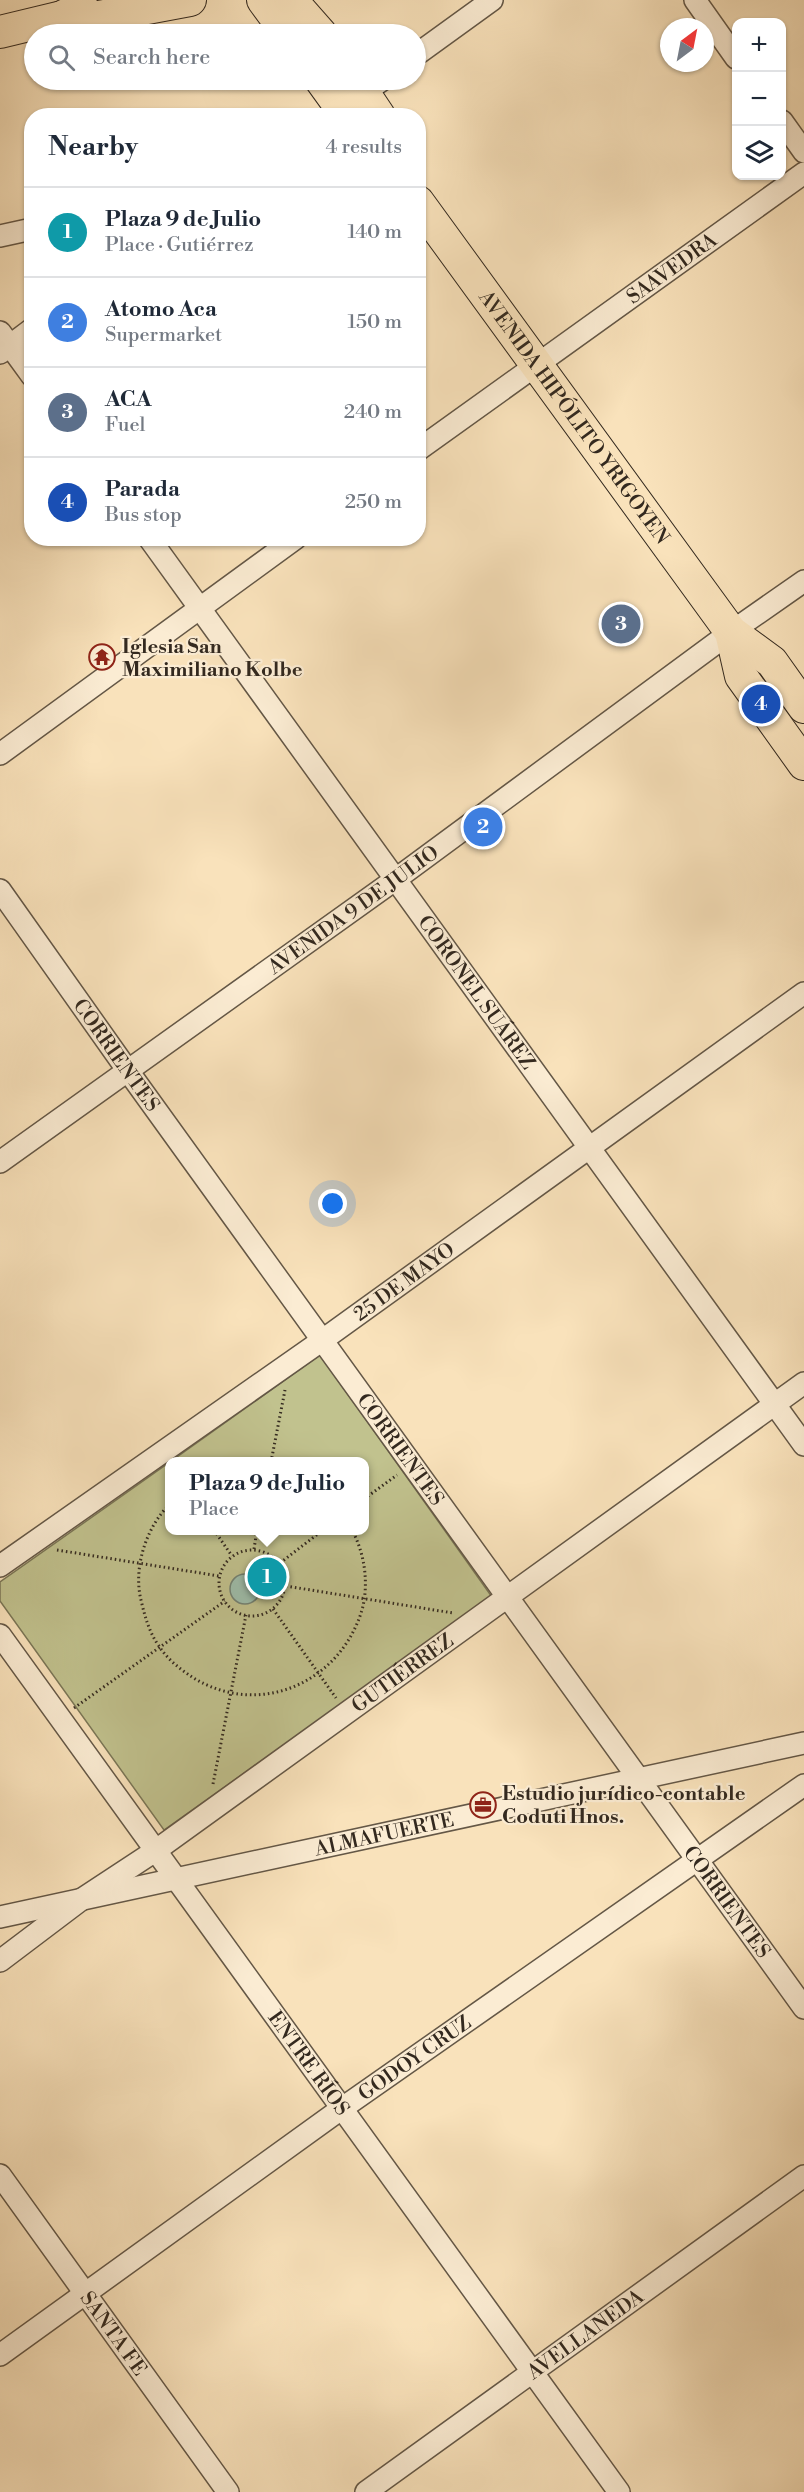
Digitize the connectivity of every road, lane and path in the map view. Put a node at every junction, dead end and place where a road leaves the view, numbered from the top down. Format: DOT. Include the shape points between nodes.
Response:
graph roads {
  1 [pos="105,0"];
  2 [pos="184,0"];
  3 [pos="242,0"];
  4 [pos="492,0"];
  5 [pos="694,0"];
  6 [pos="283,10"];
  7 [pos="62,17"];
  8 [pos="33,24"];
  9 [pos="306,24"];
  10 [pos="24,26"];
  11 [pos="0,32"];
  12 [pos="426,48"];
  13 [pos="732,52"];
  14 [pos="343,90"];
  15 [pos="361,98"];
  16 [pos="786,126"];
  17 [pos="804,152"];
  18 [pos="804,172"];
  19 [pos="426,213"];
  20 [pos="24,231"];
  21 [pos="0,236"];
  22 [pos="24,333"];
  23 [pos="3,344"];
  24 [pos="538,364"];
  25 [pos="24,367"];
  26 [pos="426,444"];
  27 [pos="155,546"];
  28 [pos="285,546"];
  29 [pos="804,581"];
  30 [pos="200,608"];
  31 [pos="731,632"];
  32 [pos="804,707"];
  33 [pos="0,754"];
  34 [pos="804,764"];
  35 [pos="396,879"];
  36 [pos="0,890"];
  37 [pos="804,993"];
  38 [pos="128,1071"];
  39 [pos="590,1149"];
  40 [pos="0,1162"];
  41 [pos="324,1339"];
  42 [pos="804,1383"];
  43 [pos="286,1388"];
  44 [pos="775,1404"];
  45 [pos="804,1445"];
  46 [pos="272,1457"];
  47 [pos="402,1471"];
  48 [pos="369,1495"];
  49 [pos="165,1509"];
  50 [pos="217,1535"];
  51 [pos="256,1535"];
  52 [pos="316,1535"];
  53 [pos="355,1535"];
  54 [pos="46,1549"];
  55 [pos="254,1549"];
  56 [pos="232,1556"];
  57 [pos="280,1563"];
  58 [pos="140,1564"];
  59 [pos="0,1566"];
  60 [pos="219,1576"];
  61 [pos="286,1586"];
  62 [pos="510,1597"];
  63 [pos="365,1599"];
  64 [pos="225,1601"];
  65 [pos="273,1609"];
  66 [pos="456,1613"];
  67 [pos="246,1615"];
  68 [pos="0,1635"];
  69 [pos="159,1648"];
  70 [pos="319,1674"];
  71 [pos="231,1693"];
  72 [pos="341,1705"];
  73 [pos="59,1717"];
  74 [pos="804,1743"];
  75 [pos="638,1779"];
  76 [pos="213,1785"];
  77 [pos="804,1785"];
  78 [pos="155,1851"];
  79 [pos="697,1861"];
  80 [pos="176,1879"];
  81 [pos="82,1899"];
  82 [pos="0,1917"];
  83 [pos="0,1961"];
  84 [pos="804,2008"];
  85 [pos="341,2109"];
  86 [pos="0,2175"];
  87 [pos="804,2176"];
  88 [pos="86,2295"];
  89 [pos="0,2355"];
  90 [pos="532,2374"];
  91 [pos="228,2492"];
  92 [pos="366,2492"];
  93 [pos="619,2492"];
  1 -- 7 [label="highway"];
  2 -- 7 [label="highway" via="99,17"];
  3 -- 6 [label="highway"];
  4 -- 12 [label="street"];
  5 -- 13 [label="street"];
  6 -- 9 [label="highway"];
  7 -- 8 [label="highway"];
  10 -- 11 [label="highway"];
  14 -- 15 [label="highway"];
  16 -- 17 [label="street"];
  18 -- 24 [label="street, SAAVEDRA"];
  19 -- 24 [label="highway, AVENIDA HIPÓLITO YRIGOYEN"];
  20 -- 21 [label="street"];
  22 -- 23 [label="street"];
  23 -- 25 [label="street"];
  24 -- 26 [label="street, SAAVEDRA"];
  24 -- 31 [label="highway, AVENIDA HIPÓLITO YRIGOYEN"];
  27 -- 30 [label="street, CORONEL SUÁREZ"];
  28 -- 30 [label="street"];
  29 -- 31 [label="street, AVENIDA 9 DE JULIO"];
  30 -- 33 [label="street"];
  30 -- 35 [label="street, CORONEL SUÁREZ"];
  31 -- 32 [label="highway, AVENIDA HIPÓLITO YRIGOYEN" via="772,662"];
  31 -- 34 [label="highway, AVENIDA HIPÓLITO YRIGOYEN" via="741,676"];
  31 -- 35 [label="street, AVENIDA 9 DE JULIO"];
  35 -- 38 [label="street, AVENIDA 9 DE JULIO"];
  35 -- 39 [label="street, CORONEL SUÁREZ"];
  36 -- 38 [label="street, CORRIENTES"];
  37 -- 39 [label="street, 25 DE MAYO"];
  38 -- 40 [label="street, AVENIDA 9 DE JULIO"];
  38 -- 41 [label="street, CORRIENTES"];
  39 -- 41 [label="street, 25 DE MAYO"];
  39 -- 44 [label="street, CORONEL SUÁREZ"];
  41 -- 59 [label="street, 25 DE MAYO"];
  41 -- 62 [label="street, CORRIENTES"];
  42 -- 44 [label="street, GUTIÉRREZ"];
  43 -- 46 [label="path"];
  44 -- 45 [label="street, CORONEL SUÁREZ"];
  44 -- 62 [label="street, GUTIÉRREZ"];
  47 -- 48 [label="path"];
  49 -- 58 [label="path" via="148,1536"];
  50 -- 56 [label="path"];
  51 -- 55 [label="path"];
  52 -- 57 [label="path"];
  53 -- 63 [label="path" via="365,1569"];
  54 -- 58 [label="path"];
  55 -- 56 [label="path"];
  55 -- 57 [label="path"];
  56 -- 60 [label="path"];
  57 -- 61 [label="path"];
  58 -- 60 [label="path"];
  58 -- 69 [label="path" via="139,1593 146,1622"];
  60 -- 64 [label="path"];
  61 -- 63 [label="path"];
  61 -- 65 [label="path"];
  62 -- 75 [label="street, CORRIENTES"];
  62 -- 78 [label="street, GUTIÉRREZ"];
  63 -- 66 [label="path"];
  63 -- 70 [label="path" via="356,1628 341,1653"];
  64 -- 67 [label="path"];
  64 -- 69 [label="path"];
  65 -- 67 [label="path" via="256,1616"];
  65 -- 70 [label="path"];
  67 -- 71 [label="path"];
  68 -- 73 [label="street, ENTRE RÍOS"];
  69 -- 71 [label="path" via="179,1669"];
  69 -- 73 [label="path"];
  70 -- 71 [label="path" via="292,1688 262,1695"];
  70 -- 72 [label="path"];
  71 -- 76 [label="path"];
  73 -- 78 [label="street, ENTRE RÍOS"];
  74 -- 75 [label="street, ALMAFUERTE"];
  75 -- 79 [label="street, CORRIENTES"];
  75 -- 80 [label="street, ALMAFUERTE"];
  77 -- 79 [label="street, GODOY CRUZ"];
  78 -- 80 [label="street, ENTRE RÍOS"];
  78 -- 81 [label="street, GUTIÉRREZ"];
  79 -- 84 [label="street, CORRIENTES"];
  79 -- 85 [label="street, GODOY CRUZ"];
  80 -- 81 [label="street, ALMAFUERTE"];
  80 -- 85 [label="street, ENTRE RÍOS"];
  81 -- 82 [label="street, ALMAFUERTE"];
  81 -- 83 [label="street, GUTIÉRREZ"];
  85 -- 88 [label="street, GODOY CRUZ"];
  85 -- 90 [label="street, ENTRE RÍOS"];
  86 -- 88 [label="street, SANTA FE"];
  87 -- 90 [label="street, AVELLANEDA"];
  88 -- 89 [label="street, GODOY CRUZ"];
  88 -- 91 [label="street, SANTA FE"];
  90 -- 92 [label="street, AVELLANEDA"];
  90 -- 93 [label="street, ENTRE RÍOS"];
}
